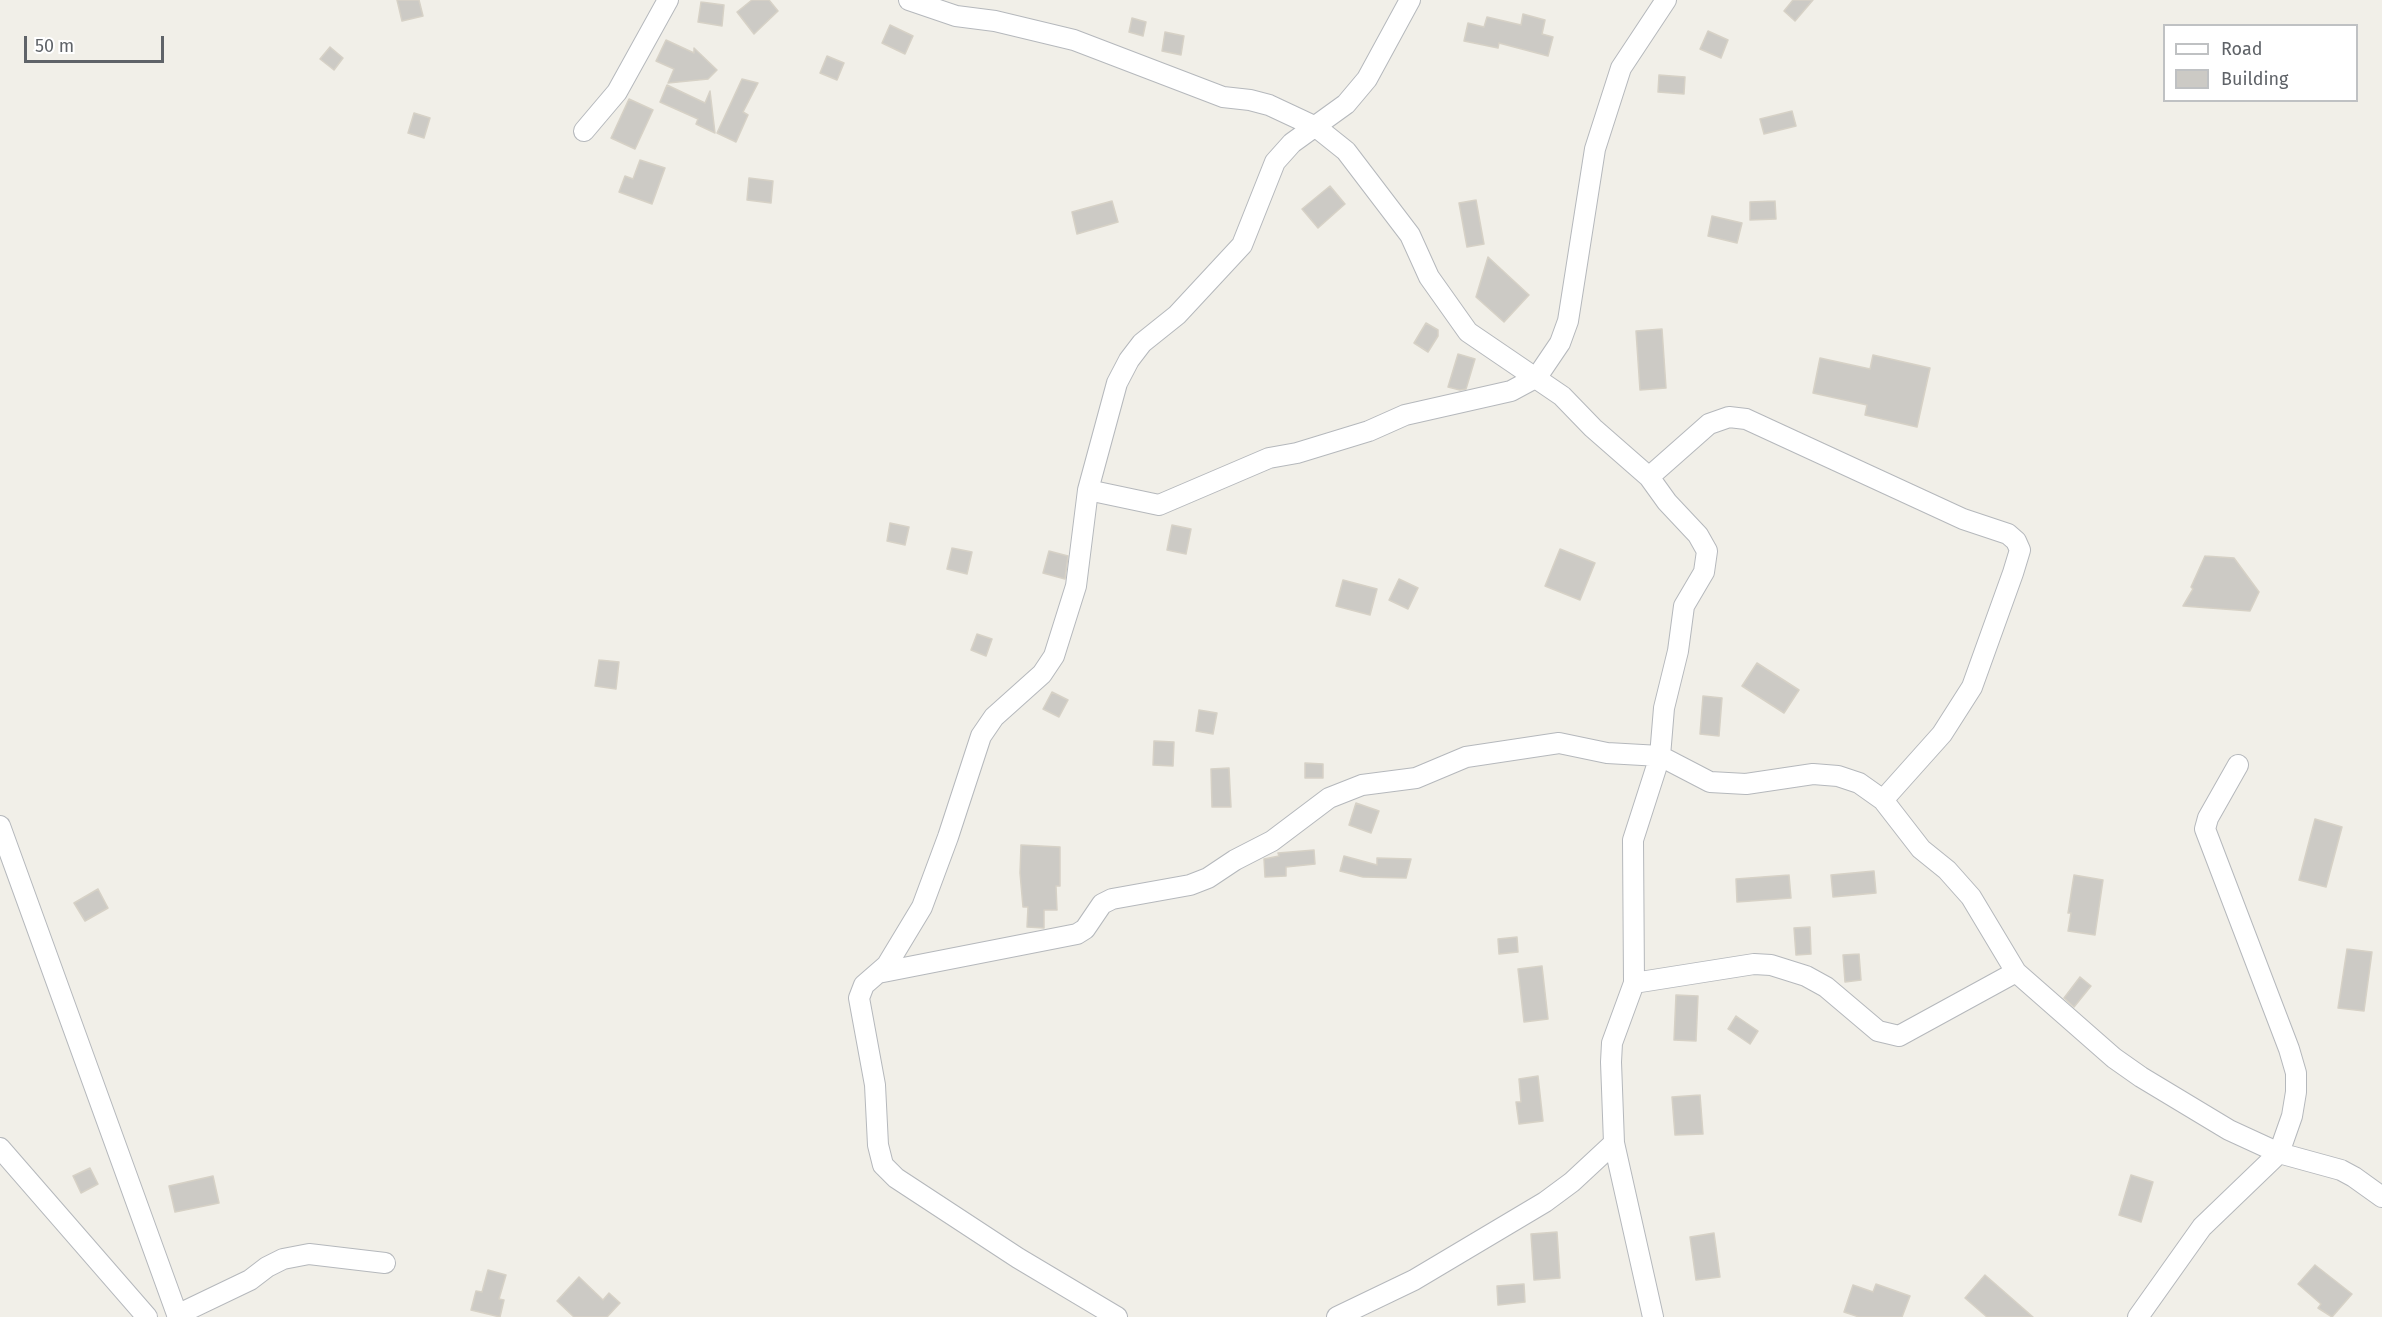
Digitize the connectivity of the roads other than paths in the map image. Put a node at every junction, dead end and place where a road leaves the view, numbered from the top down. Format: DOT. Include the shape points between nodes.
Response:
graph roads {
  1 [pos="668,0"];
  2 [pos="909,0"];
  3 [pos="1410,0"];
  4 [pos="1666,0"];
  5 [pos="1316,127"];
  6 [pos="584,130"];
  7 [pos="1537,377"];
  8 [pos="1649,477"];
  9 [pos="1088,490"];
  10 [pos="1660,756"];
  11 [pos="2238,765"];
  12 [pos="1882,800"];
  13 [pos="0,826"];
  14 [pos="2016,972"];
  15 [pos="878,973"];
  16 [pos="1634,983"];
  17 [pos="1614,1143"];
  18 [pos="0,1148"];
  19 [pos="2279,1153"];
  20 [pos="2382,1197"];
  21 [pos="385,1263"];
  22 [pos="178,1316"];
  23 [pos="147,1317"];
  24 [pos="1117,1317"];
  25 [pos="1337,1317"];
  26 [pos="1653,1317"];
  27 [pos="2138,1317"];
  1 -- 6 [label="street" via="617,92"];
  2 -- 5 [label="street" via="956,16 1074,40 1223,97 1269,105"];
  3 -- 5 [label="street" via="1367,79 1346,104"];
  4 -- 7 [label="street" via="1621,68 1595,149 1568,321 1560,343"];
  5 -- 7 [label="street" via="1346,151 1410,235 1429,277 1468,332"];
  5 -- 9 [label="street" via="1292,143 1275,162 1242,246 1129,360 1117,382"];
  7 -- 8 [label="street"];
  7 -- 9 [label="street" via="1511,391 1405,415 1369,431 1269,458 1159,505"];
  8 -- 10 [label="street" via="1707,551 1704,572 1684,606 1664,708"];
  8 -- 12 [label="street" via="1709,424 1730,417 1746,419 1963,519 2008,534 2016,541 2020,550 1972,687 1942,734"];
  9 -- 15 [label="street" via="1076,586 1054,656 1042,674 994,717 981,736 922,907"];
  10 -- 12 [label="street" via="1710,782 1746,784 1813,774 1838,776 1859,783"];
  10 -- 15 [label="street" via="1542,744 1466,757 1416,778 1362,785 1329,798 1272,841 1208,878 1102,904 1077,934"];
  10 -- 16 [label="street" via="1634,840"];
  11 -- 19 [label="street" via="2205,830 2296,1073 2292,1116"];
  12 -- 14 [label="street" via="1921,849 1971,897"];
  13 -- 22 [label="street"];
  14 -- 16 [label="street" via="1899,1036 1878,1031 1826,987 1771,965 1754,964"];
  14 -- 19 [label="street" via="2141,1077 2229,1130"];
  15 -- 24 [label="street" via="864,985 859,998 875,1085 883,1165 896,1178 1018,1258"];
  16 -- 17 [label="street" via="1612,1043"];
  17 -- 25 [label="street" via="1545,1202 1414,1280"];
  17 -- 26 [label="street"];
  18 -- 23 [label="street"];
  19 -- 20 [label="street" via="2341,1170"];
  19 -- 27 [label="street" via="2202,1227"];
  21 -- 22 [label="street" via="309,1254 283,1260"];
}
